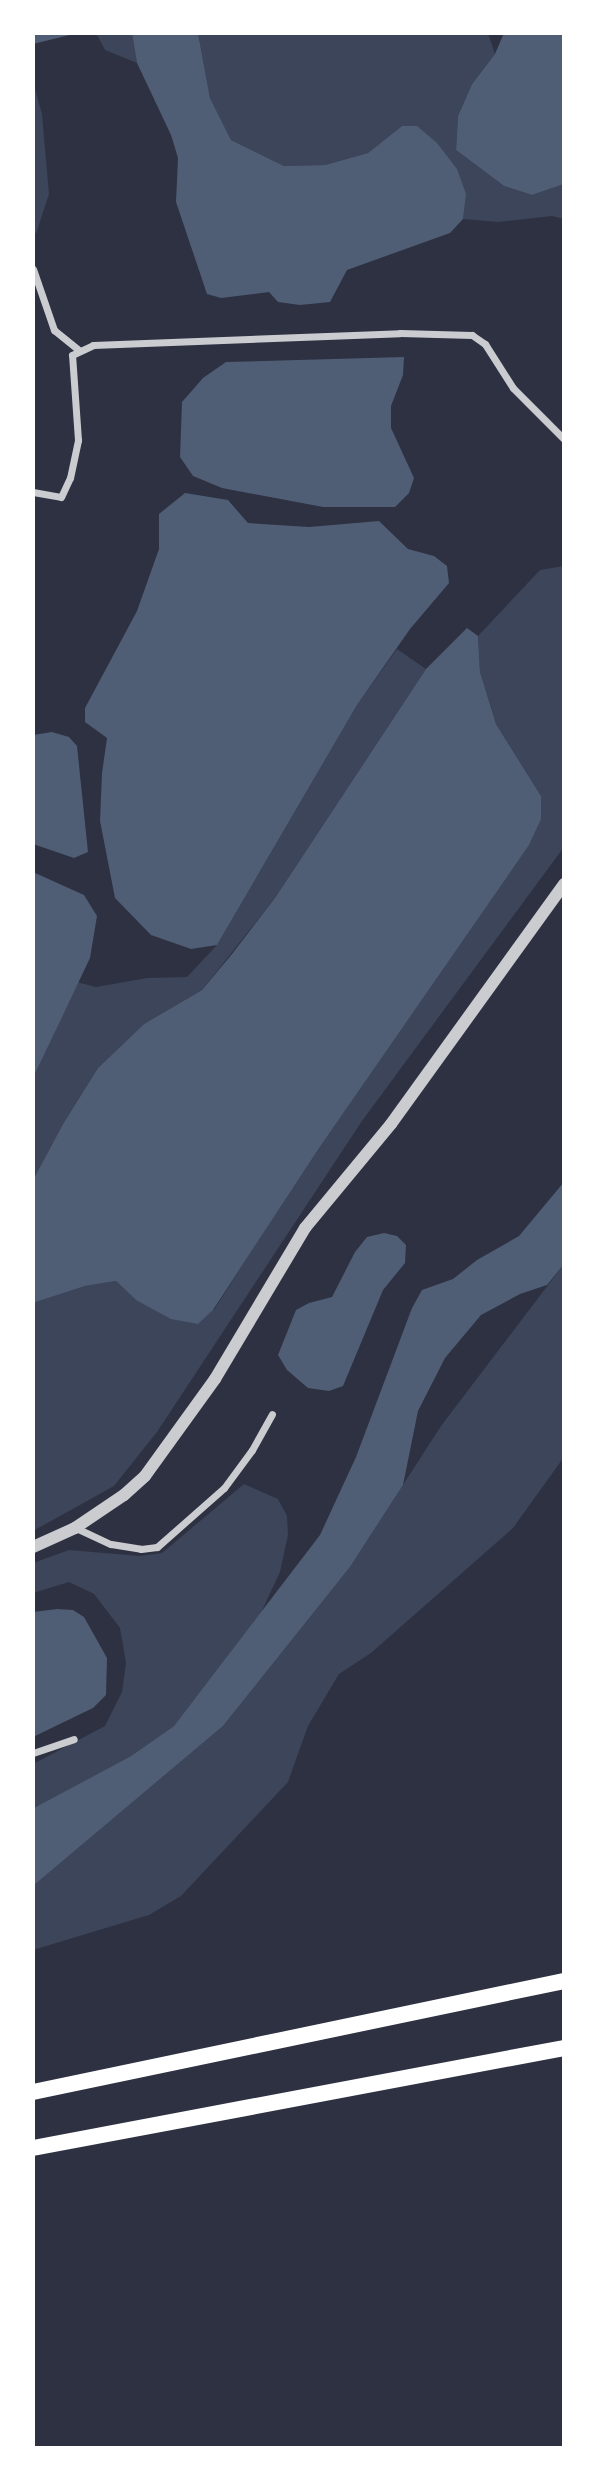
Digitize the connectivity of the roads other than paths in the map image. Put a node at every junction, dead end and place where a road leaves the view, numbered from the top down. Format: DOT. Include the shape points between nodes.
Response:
graph roads {
  1 [pos="33,269"];
  2 [pos="80,351"];
  3 [pos="564,439"];
  4 [pos="33,492"];
  5 [pos="564,884"];
  6 [pos="272,1414"];
  7 [pos="75,1528"];
  8 [pos="33,1547"];
  9 [pos="74,1739"];
  10 [pos="33,1753"];
  11 [pos="564,1980"];
  12 [pos="564,2048"];
  13 [pos="33,2092"];
  14 [pos="33,2148"];
  1 -- 2 [label="street" via="54,330"];
  2 -- 3 [label="street" via="93,345 267,337 472,335 485,344 513,388"];
  2 -- 4 [label="street" via="72,355 78,440 70,478 61,497"];
  5 -- 7 [label="street" via="391,1124 305,1228 215,1379 145,1476"];
  6 -- 7 [label="street" via="224,1489 157,1547 111,1544"];
  7 -- 8 [label="street"];
  9 -- 10 [label="street"];
  11 -- 13 [label="main road"];
  12 -- 14 [label="main road"];
}
